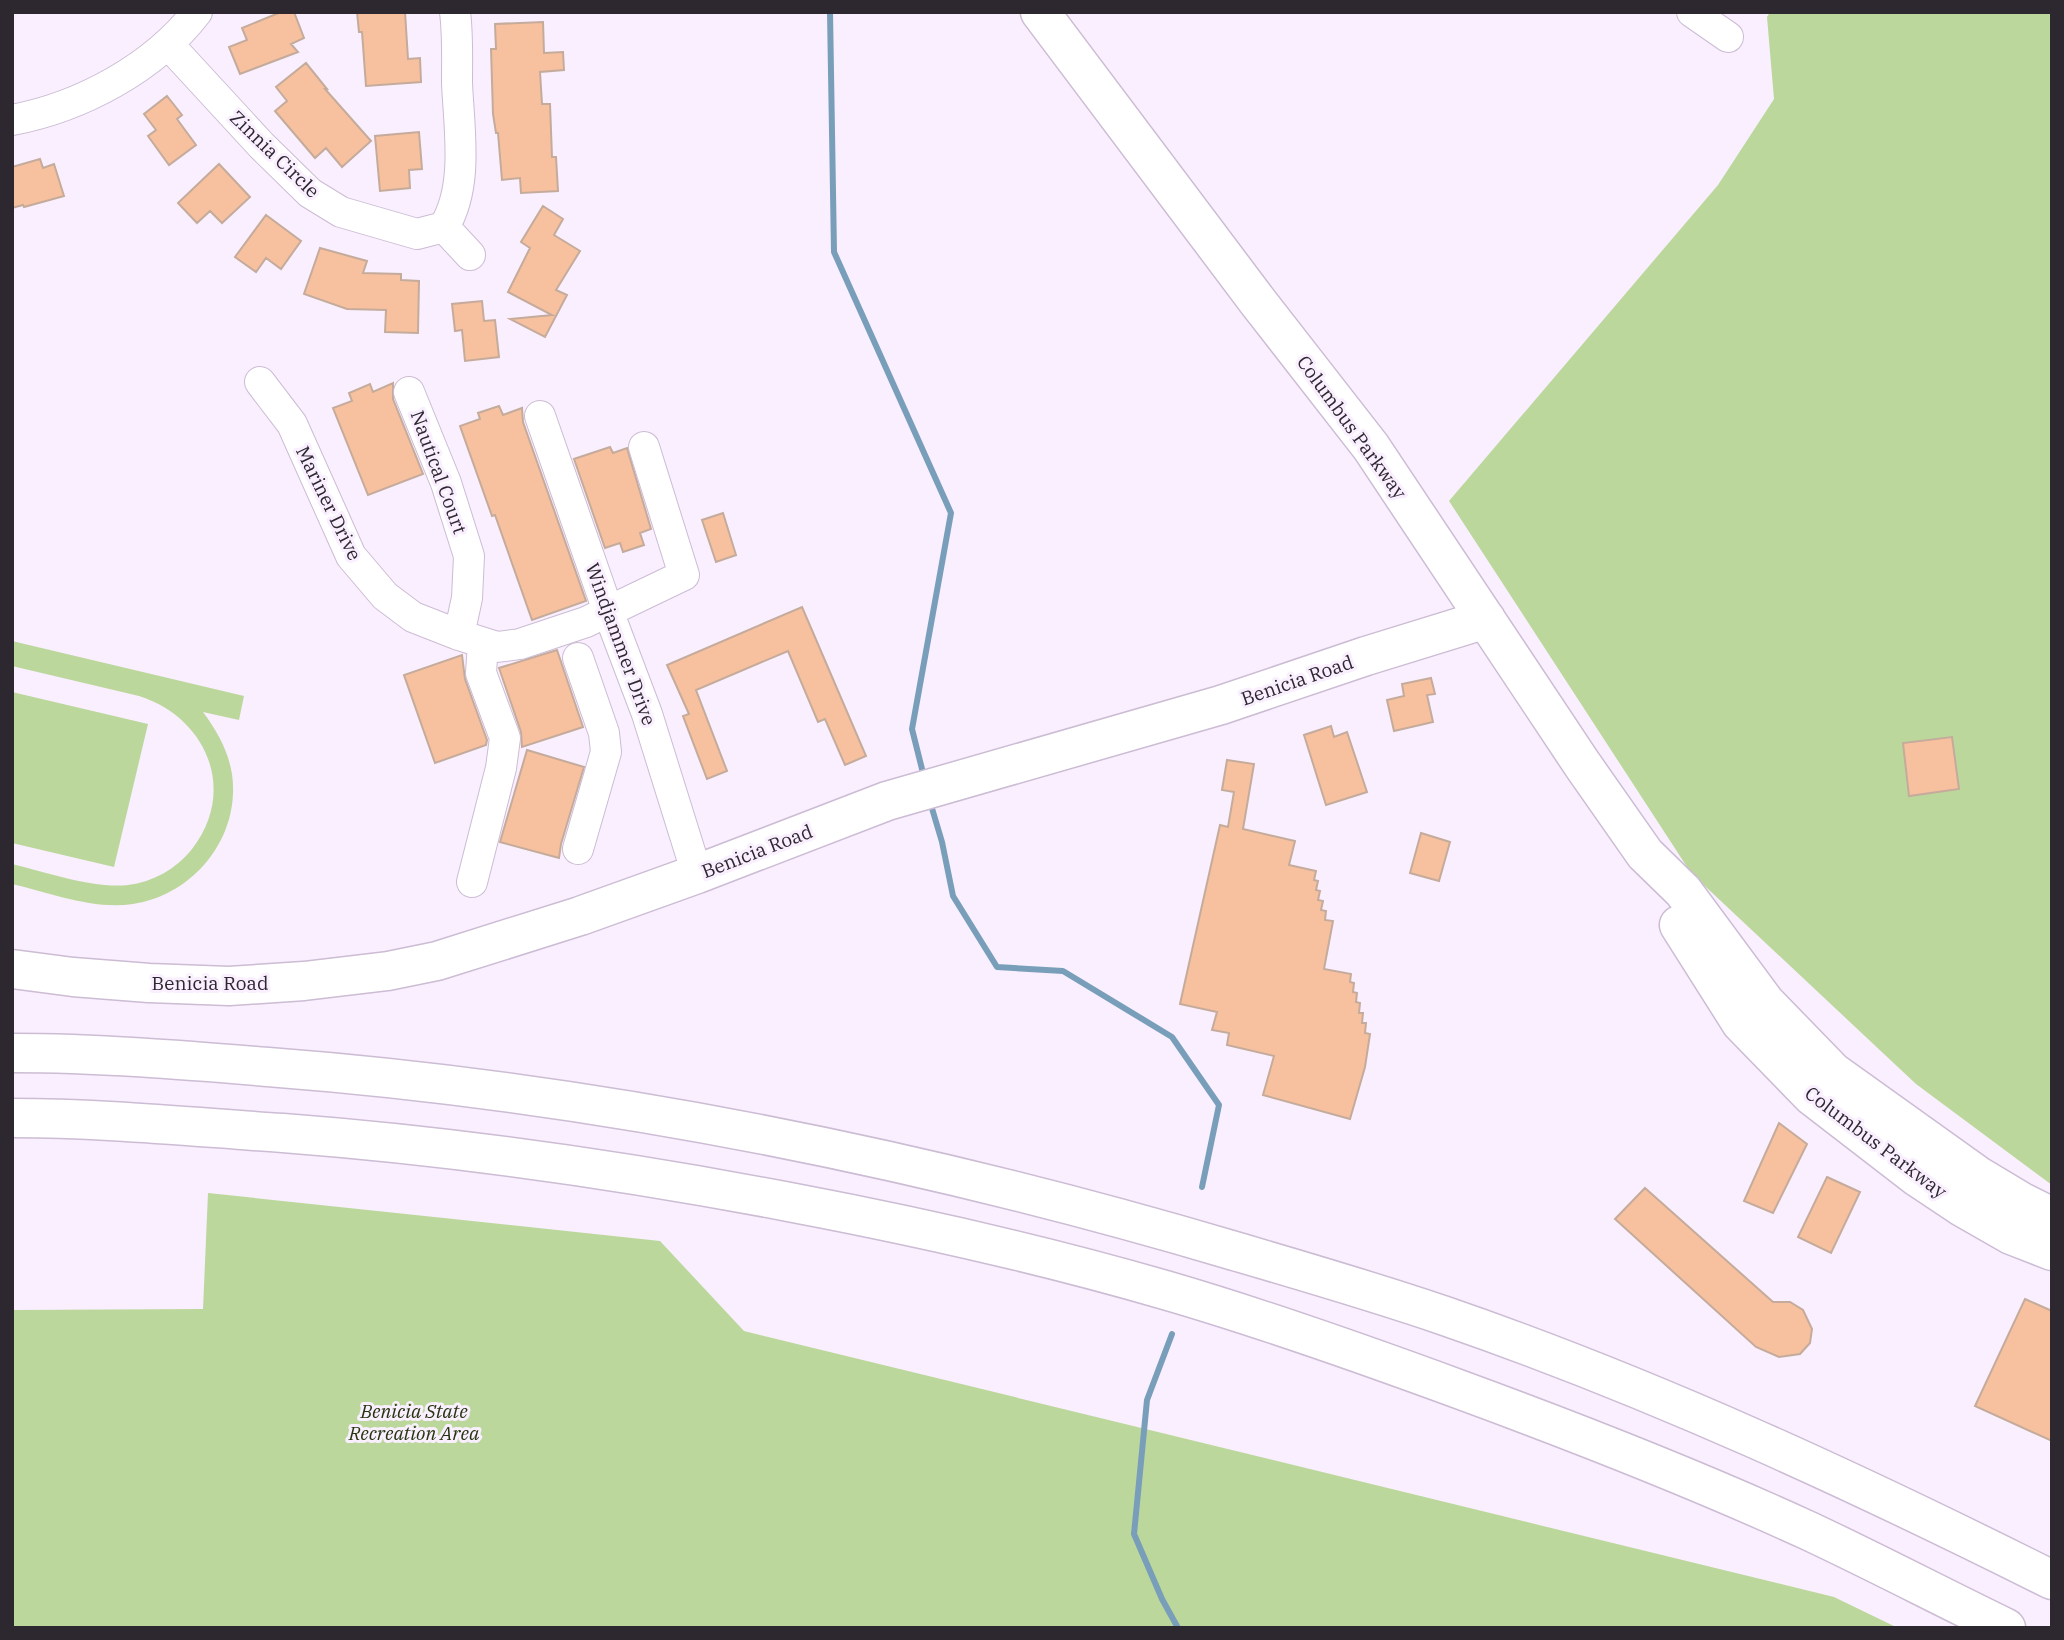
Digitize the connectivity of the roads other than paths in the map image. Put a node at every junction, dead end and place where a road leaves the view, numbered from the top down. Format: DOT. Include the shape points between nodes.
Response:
graph roads {
  1 [pos="197,12"];
  2 [pos="455,12"];
  3 [pos="1040,12"];
  4 [pos="1692,12"];
  5 [pos="1728,37"];
  6 [pos="168,44"];
  7 [pos="12,120"];
  8 [pos="444,227"];
  9 [pos="470,256"];
  10 [pos="260,382"];
  11 [pos="409,392"];
  12 [pos="540,416"];
  13 [pos="645,447"];
  14 [pos="608,611"];
  15 [pos="1486,619"];
  16 [pos="471,639"];
  17 [pos="578,658"];
  18 [pos="647,713"];
  19 [pos="604,733"];
  20 [pos="578,849"];
  21 [pos="1645,854"];
  22 [pos="697,874"];
  23 [pos="472,882"];
  24 [pos="12,969"];
  25 [pos="12,1053"];
  26 [pos="12,1118"];
  27 [pos="2052,1217"];
  28 [pos="2052,1251"];
  29 [pos="2052,1580"];
  30 [pos="2006,1628"];
  1 -- 6 [label="street"];
  2 -- 8 [label="street" via="460,165 453,212"];
  3 -- 15 [label="main road, Columbus Parkway" via="1371,447"];
  4 -- 5 [label="street"];
  6 -- 7 [label="street" via="93,92"];
  6 -- 8 [label="street, Zinnia Circle" via="310,193 341,212 417,234"];
  8 -- 9 [label="street"];
  10 -- 16 [label="street, Mariner Drive" via="292,424 351,556 385,596 413,617"];
  11 -- 16 [label="street, Nautical Court" via="469,556"];
  12 -- 14 [label="street, Windjammer Drive"];
  13 -- 14 [label="street, Mariner Drive" via="684,575"];
  14 -- 16 [label="street, Mariner Drive" via="520,644 497,647"];
  14 -- 18 [label="street, Windjammer Drive"];
  15 -- 21 [label="main road, Columbus Parkway"];
  15 -- 22 [label="main road, Benicia Road" via="1221,705 887,801"];
  16 -- 23 [label="street, Nautical Court" via="505,738"];
  17 -- 19 [label="street"];
  18 -- 19 [label="street"];
  18 -- 22 [label="street, Windjammer Drive"];
  19 -- 20 [label="street" via="606,752"];
  21 -- 27 [label="main road, Columbus Parkway" via="1683,891 1765,1002 1833,1072 1978,1175"];
  21 -- 28 [label="main road, Columbus Parkway" via="1668,908 1741,1023 1812,1096 1962,1207 2011,1235"];
  22 -- 24 [label="main road, Benicia Road" via="484,947 388,971 229,986"];
  25 -- 29 [label="main road" via="347,1073 528,1095 668,1116 873,1157 1087,1208 1447,1316 1625,1384 1815,1465"];
  26 -- 30 [label="main road" via="163,1124 500,1154 728,1190 900,1223 1069,1263 1337,1345 1545,1422 1807,1531"];
}
